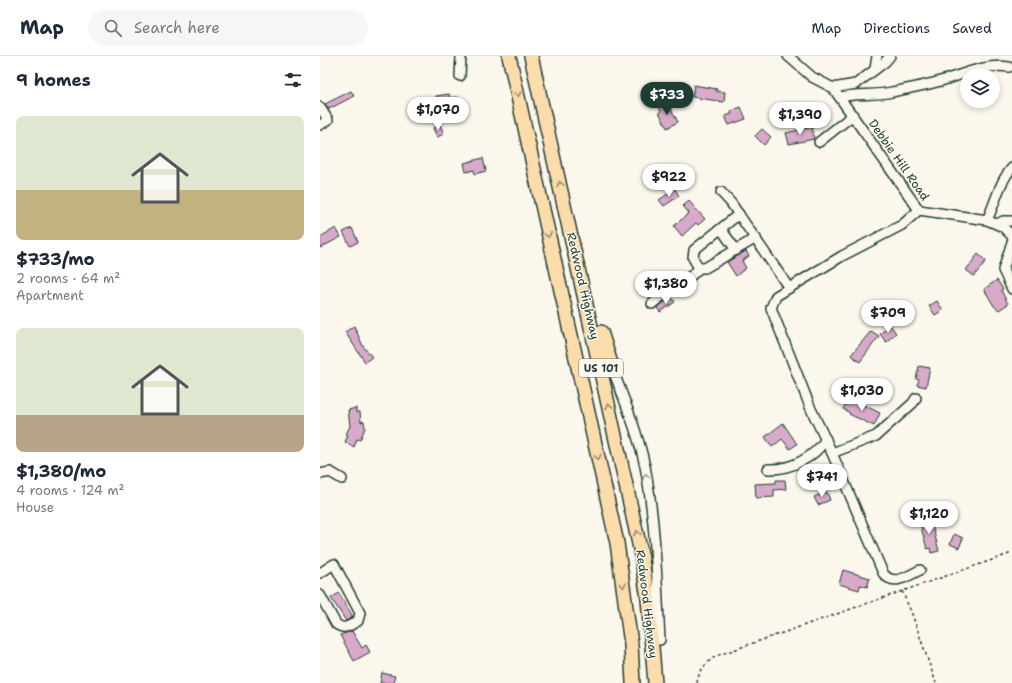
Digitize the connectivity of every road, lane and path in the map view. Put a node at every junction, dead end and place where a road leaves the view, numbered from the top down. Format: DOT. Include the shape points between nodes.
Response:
graph roads {
  1 [pos="461,56"];
  2 [pos="509,56"];
  3 [pos="531,56"];
  4 [pos="788,56"];
  5 [pos="877,56"];
  6 [pos="890,56"];
  7 [pos="1009,67"];
  8 [pos="875,69"];
  9 [pos="460,76"];
  10 [pos="832,88"];
  11 [pos="840,97"];
  12 [pos="320,107"];
  13 [pos="853,115"];
  14 [pos="320,125"];
  15 [pos="819,142"];
  16 [pos="1012,168"];
  17 [pos="721,192"];
  18 [pos="565,208"];
  19 [pos="919,210"];
  20 [pos="739,214"];
  21 [pos="987,220"];
  22 [pos="1012,221"];
  23 [pos="997,224"];
  24 [pos="721,229"];
  25 [pos="1012,236"];
  26 [pos="756,238"];
  27 [pos="1012,242"];
  28 [pos="736,250"];
  29 [pos="699,268"];
  30 [pos="789,288"];
  31 [pos="1012,289"];
  32 [pos="652,304"];
  33 [pos="613,370"];
  34 [pos="916,398"];
  35 [pos="826,439"];
  36 [pos="832,453"];
  37 [pos="768,469"];
  38 [pos="320,474"];
  39 [pos="342,479"];
  40 [pos="1012,553"];
  41 [pos="920,570"];
  42 [pos="320,573"];
  43 [pos="902,591"];
  44 [pos="320,595"];
  45 [pos="660,640"];
  46 [pos="633,683"];
  47 [pos="656,683"];
  48 [pos="697,683"];
  49 [pos="936,683"];
  1 -- 9 [label="street"];
  2 -- 46 [label="highway, Redwood Highway / US 101, one-way" via="617,543 631,644"];
  18 -- 3 [label="highway, Redwood Highway / US 101, one-way"];
  4 -- 10 [label="street, Debbie Hill Road" via="812,78"];
  5 -- 8 [label="street"];
  6 -- 8 [label="street"];
  7 -- 11 [label="street" via="990,66 890,93"];
  8 -- 10 [label="street" via="856,84"];
  10 -- 11 [label="street, Debbie Hill Road"];
  11 -- 13 [label="street, Debbie Hill Road"];
  12 -- 14 [label="street" via="328,120"];
  13 -- 15 [label="street"];
  13 -- 19 [label="street, Debbie Hill Road"];
  16 -- 21 [label="street" via="1004,176 996,203"];
  17 -- 20 [label="street"];
  18 -- 33 [label="highway"];
  47 -- 18 [label="highway, Redwood Highway / US 101, one-way" via="641,553"];
  19 -- 21 [label="street, Debbie Hill Road"];
  19 -- 30 [label="street" via="902,225 842,256"];
  20 -- 24 [label="street"];
  20 -- 26 [label="street"];
  21 -- 23 [label="street, Debbie Hill Road"];
  22 -- 23 [label="street" via="1003,220"];
  23 -- 25 [label="street, Debbie Hill Road"];
  24 -- 28 [label="street"];
  24 -- 29 [label="street" via="694,250 693,258"];
  26 -- 28 [label="street"];
  26 -- 30 [label="street"];
  27 -- 31 [label="street" via="1003,270"];
  28 -- 29 [label="street" via="705,268"];
  29 -- 32 [label="street" via="693,276 661,295"];
  30 -- 35 [label="street" via="773,299 772,313"];
  45 -- 33 [label="street, one-way" via="656,555 647,478 637,439"];
  34 -- 36 [label="street" via="876,436"];
  35 -- 36 [label="street"];
  35 -- 37 [label="street" via="820,449 786,468"];
  36 -- 41 [label="street" via="886,577 897,580"];
  38 -- 39 [label="street" via="330,472"];
  40 -- 43 [label="path"];
  42 -- 44 [label="street" via="334,564 360,612 358,620 341,628 336,624"];
  43 -- 48 [label="path" via="716,656 700,670"];
  43 -- 49 [label="path"];
  45 -- 47 [label="highway"];
}
